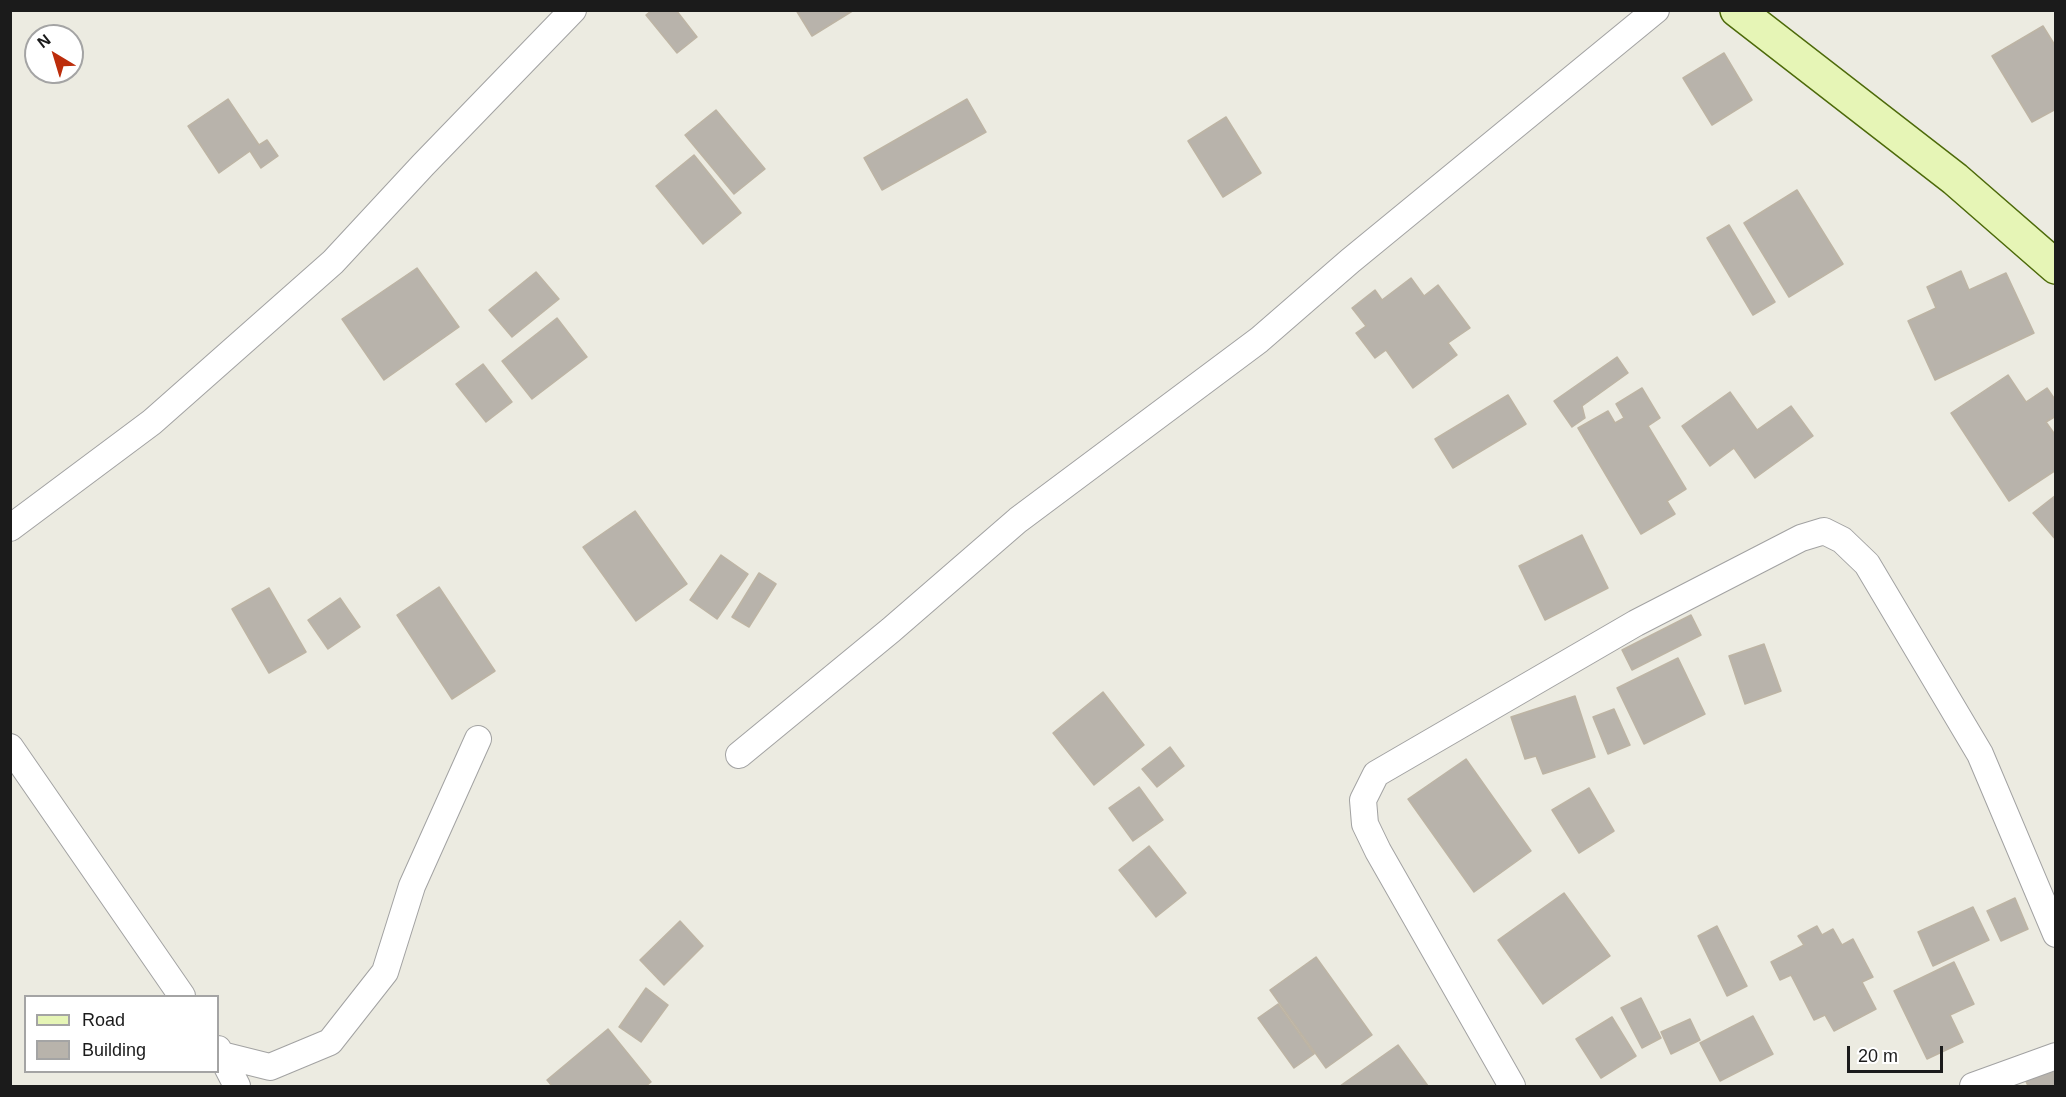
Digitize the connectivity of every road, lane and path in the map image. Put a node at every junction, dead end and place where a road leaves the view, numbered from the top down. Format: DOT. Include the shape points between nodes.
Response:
graph roads {
  1 [pos="573,10"];
  2 [pos="1656,10"];
  3 [pos="1737,10"];
  4 [pos="2055,267"];
  5 [pos="10,528"];
  6 [pos="478,739"];
  7 [pos="10,747"];
  8 [pos="739,755"];
  9 [pos="2055,933"];
  10 [pos="181,995"];
  11 [pos="220,1052"];
  12 [pos="2055,1056"];
  13 [pos="237,1086"];
  14 [pos="1512,1086"];
  15 [pos="1973,1086"];
  1 -- 5 [label="street" via="333,262 152,422"];
  2 -- 8 [label="street" via="1259,340 1018,520"];
  3 -- 4 [label="main road" via="1955,179"];
  6 -- 11 [label="street" via="412,886 385,972 330,1042 270,1068"];
  7 -- 10 [label="street"];
  9 -- 14 [label="street" via="1980,754 1867,564 1842,540 1824,531 1801,538 1636,623 1376,774 1363,800 1365,824"];
  11 -- 13 [label="street"];
  12 -- 15 [label="street"];
}
